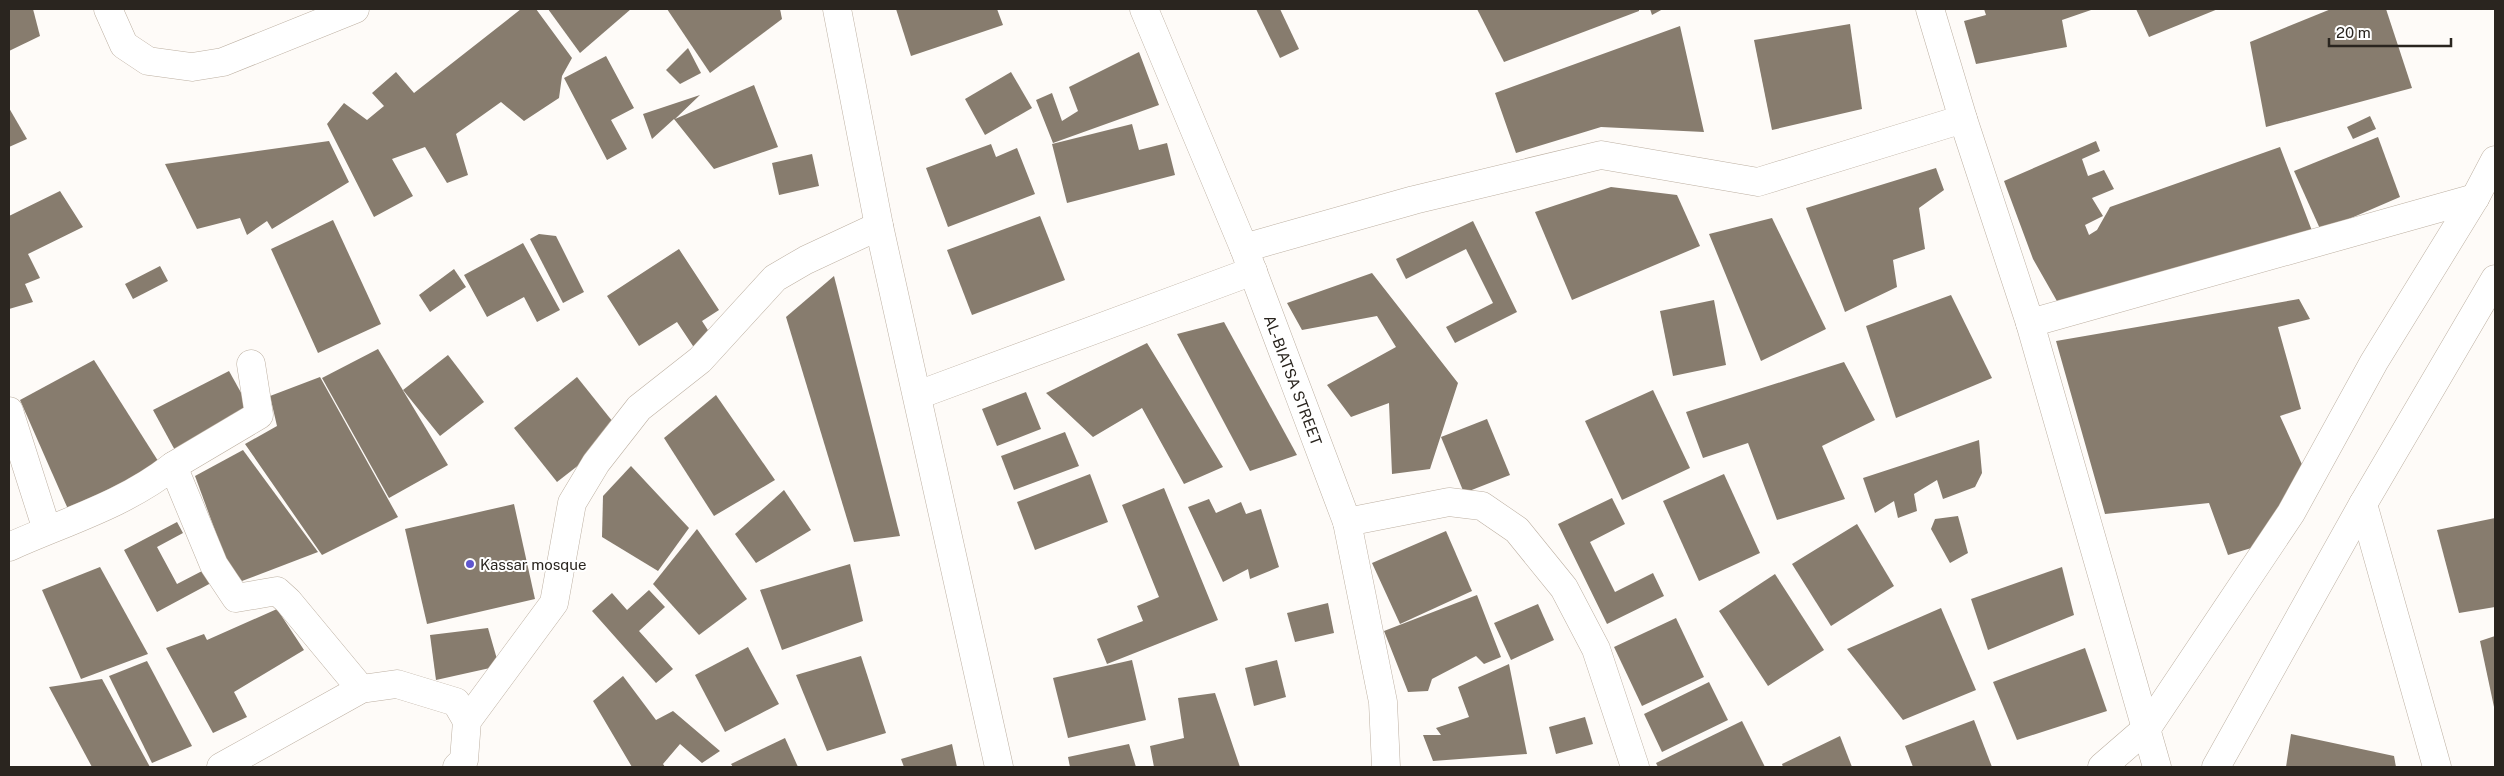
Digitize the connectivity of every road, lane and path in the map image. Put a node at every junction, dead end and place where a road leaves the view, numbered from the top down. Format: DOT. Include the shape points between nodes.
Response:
graph roads {
  1 [pos="108,9"];
  2 [pos="355,9"];
  3 [pos="837,9"];
  4 [pos="1144,9"];
  5 [pos="1930,9"];
  6 [pos="1962,119"];
  7 [pos="2495,160"];
  8 [pos="2475,198"];
  9 [pos="879,226"];
  10 [pos="1249,260"];
  11 [pos="2495,279"];
  12 [pos="2030,323"];
  13 [pos="251,364"];
  14 [pos="918,395"];
  15 [pos="9,411"];
  16 [pos="173,466"];
  17 [pos="2363,504"];
  18 [pos="1347,522"];
  19 [pos="47,530"];
  20 [pos="9,547"];
  21 [pos="361,689"];
  22 [pos="467,721"];
  23 [pos="2147,728"];
  24 [pos="221,767"];
  25 [pos="457,767"];
  26 [pos="999,767"];
  27 [pos="1386,767"];
  28 [pos="1635,767"];
  29 [pos="2102,767"];
  30 [pos="2157,767"];
  31 [pos="2216,767"];
  32 [pos="2437,767"];
  1 -- 2 [label="street" via="124,45 148,60 192,67 223,62"];
  3 -- 9 [label="street"];
  4 -- 10 [label="street, AL-BIATSA STREET"];
  5 -- 6 [label="street"];
  6 -- 10 [label="street" via="1758,182 1601,156 1414,200"];
  6 -- 12 [label="street"];
  7 -- 8 [label="street"];
  8 -- 12 [label="street"];
  8 -- 23 [label="street" via="2374,362 2291,513"];
  9 -- 14 [label="street"];
  9 -- 22 [label="street" via="775,278 700,360 639,408 596,463 572,504 554,603"];
  10 -- 14 [label="street"];
  10 -- 18 [label="street, AL-BIATSA STREET"];
  11 -- 17 [label="street"];
  12 -- 23 [label="street"];
  13 -- 16 [label="street" via="259,415"];
  14 -- 26 [label="street"];
  15 -- 19 [label="street"];
  16 -- 19 [label="street" via="114,503"];
  16 -- 21 [label="street" via="214,565 236,598 277,591"];
  17 -- 31 [label="street"];
  17 -- 32 [label="street"];
  18 -- 27 [label="street, AL-BIATSA STREET" via="1383,702"];
  18 -- 28 [label="street" via="1449,502 1482,506 1517,530 1564,588 1596,650"];
  19 -- 20 [label="street"];
  21 -- 22 [label="street" via="397,684 456,702"];
  21 -- 24 [label="street"];
  22 -- 25 [label="street" via="464,760"];
  23 -- 29 [label="street"];
  23 -- 30 [label="street"];
}
